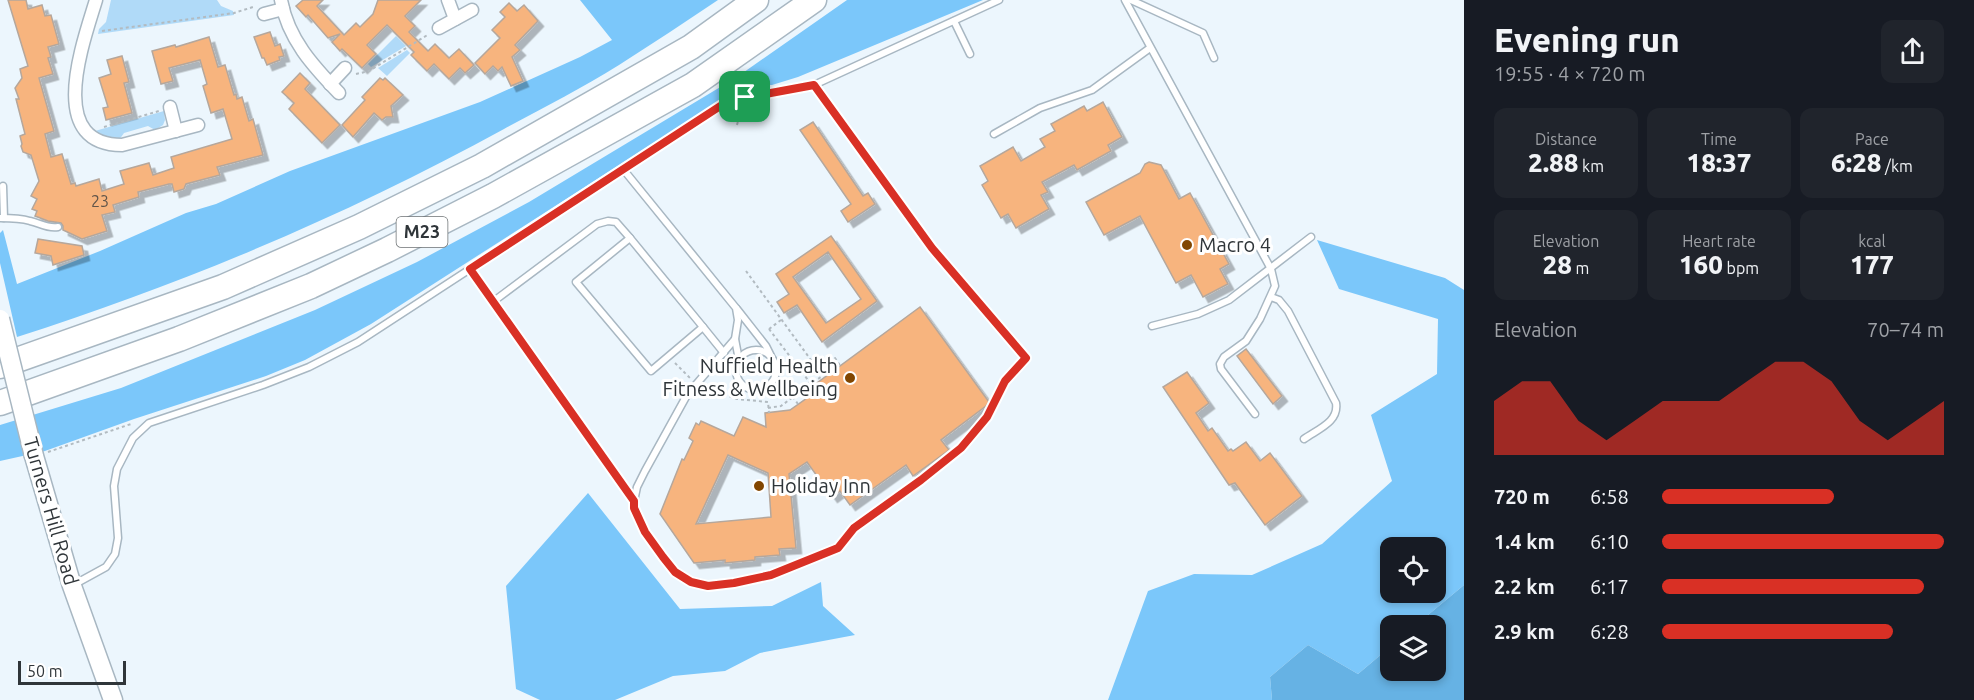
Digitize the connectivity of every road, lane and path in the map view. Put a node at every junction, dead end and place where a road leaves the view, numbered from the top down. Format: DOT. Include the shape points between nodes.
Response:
graph roads {
  1 [pos="96,0"];
  2 [pos="448,0"];
  3 [pos="756,0"];
  4 [pos="814,0"];
  5 [pos="999,0"];
  6 [pos="1125,0"];
  7 [pos="1131,0"];
  8 [pos="282,4"];
  9 [pos="472,10"];
  10 [pos="234,12"];
  11 [pos="264,14"];
  12 [pos="455,19"];
  13 [pos="954,21"];
  14 [pos="439,28"];
  15 [pos="86,32"];
  16 [pos="1150,48"];
  17 [pos="970,54"];
  18 [pos="1214,58"];
  19 [pos="345,68"];
  20 [pos="330,84"];
  21 [pos="814,85"];
  22 [pos="339,93"];
  23 [pos="745,97"];
  24 [pos="170,107"];
  25 [pos="198,125"];
  26 [pos="737,125"];
  27 [pos="176,130"];
  28 [pos="85,132"];
  29 [pos="994,134"];
  30 [pos="623,169"];
  31 [pos="3,186"];
  32 [pos="2,218"];
  33 [pos="58,227"];
  34 [pos="1311,237"];
  35 [pos="630,238"];
  36 [pos="470,269"];
  37 [pos="1271,269"];
  38 [pos="746,271"];
  39 [pos="1271,297"];
  40 [pos="494,301"];
  41 [pos="736,308"];
  42 [pos="0,319"];
  43 [pos="782,320"];
  44 [pos="703,327"];
  45 [pos="1152,327"];
  46 [pos="769,329"];
  47 [pos="759,337"];
  48 [pos="735,339"];
  49 [pos="724,353"];
  50 [pos="669,356"];
  51 [pos="772,358"];
  52 [pos="739,360"];
  53 [pos="0,366"];
  54 [pos="698,383"];
  55 [pos="811,384"];
  56 [pos="793,397"];
  57 [pos="0,403"];
  58 [pos="798,404"];
  59 [pos="768,408"];
  60 [pos="769,412"];
  61 [pos="1255,414"];
  62 [pos="149,423"];
  63 [pos="1304,439"];
  64 [pos="34,456"];
  65 [pos="634,501"];
  66 [pos="72,586"];
  67 [pos="113,700"];
  1 -- 15 [label="street"];
  2 -- 12 [label="street"];
  3 -- 53 [label="highway, M23" via="691,47 482,166 359,226 223,287"];
  4 -- 57 [label="highway, M23" via="693,85 387,250 180,339"];
  5 -- 13 [label="lane"];
  6 -- 16 [label="lane"];
  7 -- 18 [label="lane" via="1203,33"];
  8 -- 11 [label="street"];
  8 -- 20 [label="street" via="299,48"];
  9 -- 12 [label="street"];
  10 -- 15 [label="path"];
  12 -- 14 [label="street"];
  13 -- 17 [label="lane"];
  13 -- 21 [label="lane"];
  14 -- 19 [label="path" via="369,71 352,75"];
  15 -- 28 [label="street" via="74,90 79,122"];
  16 -- 29 [label="lane" via="1092,90 1040,108"];
  16 -- 37 [label="lane"];
  19 -- 20 [label="street"];
  20 -- 22 [label="street"];
  21 -- 23 [label="lane"];
  21 -- 65 [label="lane" via="932,248 1026,358 1005,381 987,417 961,448 854,528 838,548 771,575 708,586 691,582 675,572 645,532"];
  23 -- 26 [label="path"];
  23 -- 30 [label="lane" via="716,108"];
  24 -- 27 [label="street"];
  24 -- 28 [label="path"];
  25 -- 27 [label="street"];
  27 -- 28 [label="street" via="122,145 97,141"];
  30 -- 36 [label="lane"];
  30 -- 41 [label="lane"];
  31 -- 32 [label="lane"];
  32 -- 33 [label="lane"];
  34 -- 37 [label="lane"];
  35 -- 40 [label="lane" via="616,222 597,224"];
  35 -- 44 [label="lane"];
  35 -- 50 [label="lane" via="576,282 651,371"];
  36 -- 40 [label="path"];
  36 -- 62 [label="lane" via="358,342 309,367"];
  37 -- 39 [label="lane" via="1275,286"];
  37 -- 45 [label="lane" via="1229,300"];
  38 -- 43 [label="path"];
  39 -- 61 [label="lane" via="1246,341 1220,364"];
  39 -- 63 [label="lane" via="1288,311 1336,403 1334,419"];
  40 -- 65 [label="lane"];
  41 -- 47 [label="lane"];
  41 -- 48 [label="lane"];
  42 -- 64 [label="street, Turners Hill Road, bridge"];
  43 -- 46 [label="path"];
  43 -- 55 [label="path" via="819,371 835,358 839,365"];
  44 -- 49 [label="lane"];
  44 -- 50 [label="lane"];
  46 -- 47 [label="path"];
  46 -- 55 [label="path"];
  47 -- 51 [label="lane"];
  48 -- 49 [label="lane"];
  48 -- 52 [label="lane"];
  49 -- 54 [label="lane"];
  50 -- 54 [label="path"];
  51 -- 52 [label="lane" via="755,350"];
  51 -- 52 [label="lane" via="775,377 761,389 743,384 737,373"];
  54 -- 59 [label="path" via="737,399 768,402"];
  54 -- 65 [label="lane" via="687,395 645,471"];
  55 -- 56 [label="path"];
  56 -- 58 [label="path"];
  56 -- 59 [label="path" via="781,406"];
  59 -- 60 [label="path"];
  62 -- 64 [label="path" via="136,423"];
  62 -- 66 [label="lane" via="133,438 117,470 115,554 106,567"];
  64 -- 66 [label="street, Turners Hill Road"];
  66 -- 67 [label="street, Turners Hill Road"];
}
